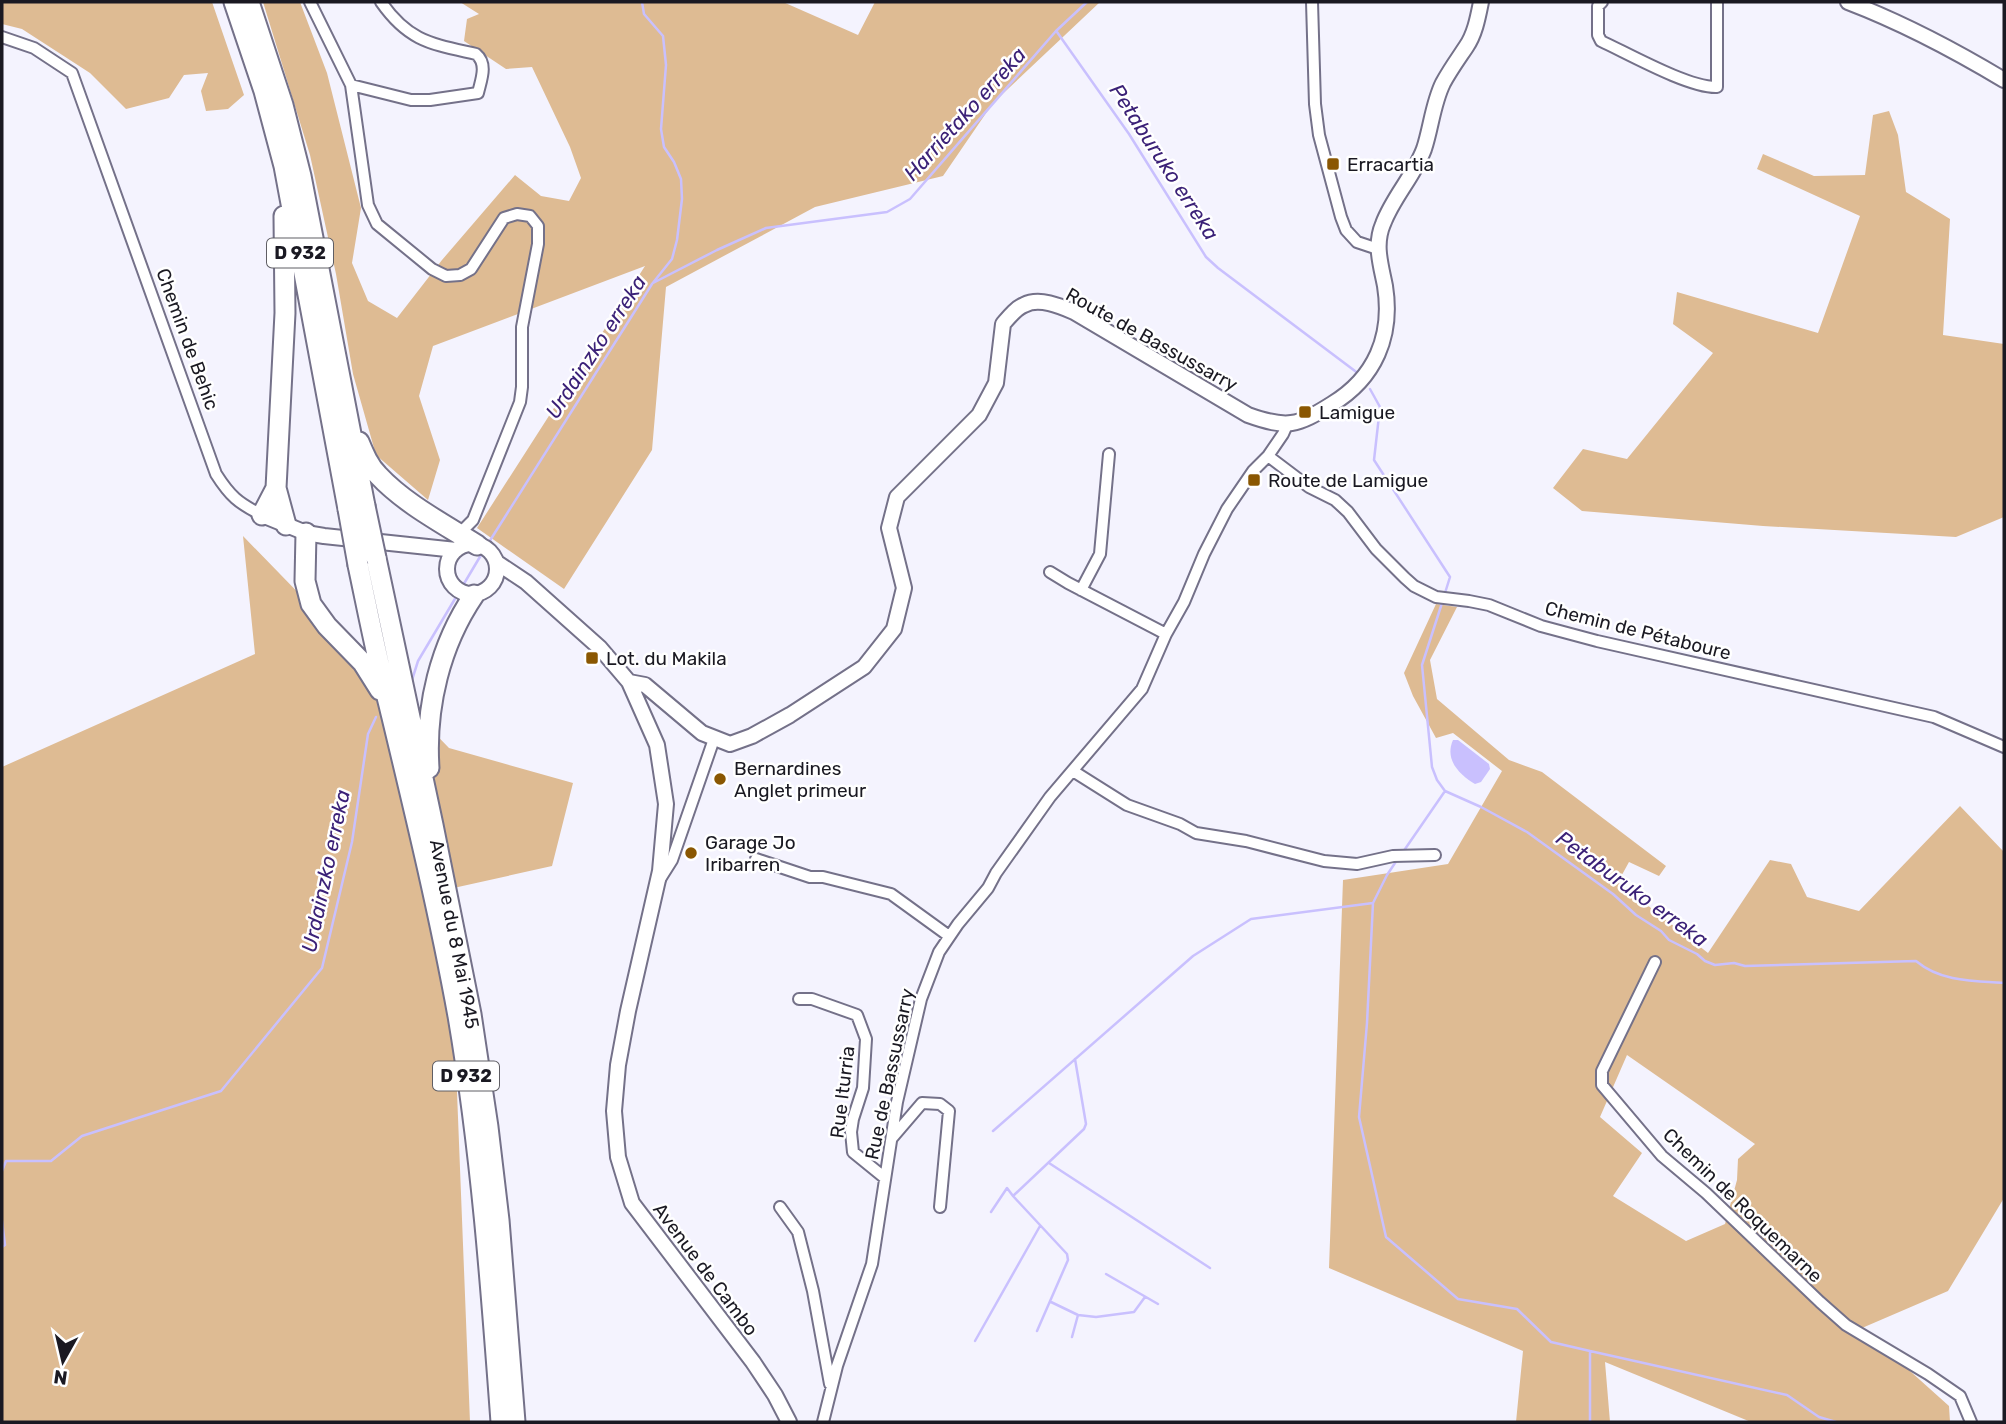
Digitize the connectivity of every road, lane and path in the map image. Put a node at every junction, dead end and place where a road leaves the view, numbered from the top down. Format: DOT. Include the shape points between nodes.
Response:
graph roads {
  1 [pos="234,2"];
  2 [pos="249,2"];
  3 [pos="310,2"];
  4 [pos="382,2"];
  5 [pos="1312,2"];
  6 [pos="1481,2"];
  7 [pos="1602,2"];
  8 [pos="1717,2"];
  9 [pos="1849,2"];
  10 [pos="2,37"];
  11 [pos="2004,80"];
  12 [pos="351,85"];
  13 [pos="284,166"];
  14 [pos="1378,249"];
  15 [pos="348,419"];
  16 [pos="1287,425"];
  17 [pos="1110,454"];
  18 [pos="1268,456"];
  19 [pos="276,488"];
  20 [pos="356,508"];
  21 [pos="262,515"];
  22 [pos="286,525"];
  23 [pos="306,533"];
  24 [pos="457,542"];
  25 [pos="427,547"];
  26 [pos="486,551"];
  27 [pos="447,564"];
  28 [pos="1050,572"];
  29 [pos="494,580"];
  30 [pos="526,582"];
  31 [pos="1081,590"];
  32 [pos="464,592"];
  33 [pos="1166,634"];
  34 [pos="629,682"];
  35 [pos="397,701"];
  36 [pos="714,738"];
  37 [pos="2004,747"];
  38 [pos="1073,771"];
  39 [pos="433,825"];
  40 [pos="1435,855"];
  41 [pos="757,859"];
  42 [pos="659,881"];
  43 [pos="949,936"];
  44 [pos="1654,962"];
  45 [pos="799,999"];
  46 [pos="891,1138"];
  47 [pos="886,1178"];
  48 [pos="780,1207"];
  49 [pos="940,1207"];
  50 [pos="831,1387"];
  51 [pos="501,1422"];
  52 [pos="515,1422"];
  53 [pos="789,1422"];
  54 [pos="823,1422"];
  55 [pos="1971,1422"];
  1 -- 13 [label="highway, D 932"];
  2 -- 15 [label="highway, D 932" via="301,176"];
  3 -- 12 [label="street"];
  4 -- 12 [label="street" via="407,32 482,59 478,93 411,100"];
  5 -- 14 [label="street" via="1319,135 1346,230 1357,242"];
  6 -- 14 [label="street" via="1468,45 1442,86 1424,149 1381,226"];
  7 -- 8 [label="street" via="1598,6 1601,41 1706,88 1717,87"];
  9 -- 11 [label="street" via="1920,33"];
  10 -- 21 [label="street, Chemin de Behic" via="34,48 72,73 216,474 229,494"];
  12 -- 24 [label="street" via="368,205 377,224 432,268 446,276 471,269 504,218 530,216 538,226 522,327 520,402 473,520"];
  13 -- 19 [label="highway" via="285,313"];
  13 -- 20 [label="highway, D 932"];
  14 -- 16 [label="street" via="1387,311 1382,345 1373,364 1347,395 1310,418"];
  15 -- 20 [label="highway, D 932"];
  15 -- 24 [label="highway" via="376,474"];
  16 -- 18 [label="street"];
  16 -- 36 [label="street, Route de Bassussarry" via="1248,415 1063,307 1026,304 1003,324 996,383 979,415 897,497 890,528 904,588 894,629 864,667 790,715 730,744"];
  17 -- 31 [label="street" via="1100,554"];
  18 -- 33 [label="street" via="1227,509"];
  18 -- 37 [label="street, Chemin de Pétaboure" via="1335,500 1405,578 1436,597 1489,606 1597,641 1934,717"];
  19 -- 21 [label="highway"];
  19 -- 22 [label="highway"];
  20 -- 35 [label="highway, D 932, bridge"];
  21 -- 22 [label="street, Chemin de Behic"];
  22 -- 23 [label="street, Chemin de Behic"];
  23 -- 25 [label="street, Chemin de Behic"];
  23 -- 35 [label="highway" via="305,581 311,604"];
  24 -- 25 [label="street, Chemin de Behic"];
  24 -- 26 [label="highway"];
  24 -- 27 [label="street"];
  25 -- 27 [label="street"];
  26 -- 29 [label="street" via="496,574"];
  26 -- 30 [label="street, Avenue de Cambo"];
  27 -- 32 [label="street" via="447,574"];
  28 -- 31 [label="street"];
  29 -- 30 [label="street"];
  29 -- 32 [label="street" via="486,591"];
  30 -- 34 [label="street, Avenue de Cambo" via="600,648"];
  31 -- 33 [label="street"];
  32 -- 39 [label="highway" via="463,610 448,642 431,707 428,754"];
  33 -- 38 [label="street, Rue de Bassussarry" via="1142,689"];
  34 -- 36 [label="street" via="645,685"];
  34 -- 42 [label="street, Avenue de Cambo" via="657,745 666,804"];
  35 -- 39 [label="highway, Avenue du 8 Mai 1945 / D 932"];
  35 -- 51 [label="highway, Avenue du 8 Mai 1945 / D 932" via="396,734 421,832 474,1127"];
  36 -- 42 [label="street, Avenue de Cambo" via="673,860"];
  38 -- 40 [label="street" via="1127,804 1196,833 1324,861 1357,864 1393,856"];
  38 -- 43 [label="street, Rue de Bassussarry" via="1049,797 984,894"];
  39 -- 52 [label="highway, Avenue du 8 Mai 1945 / D 932" via="471,1014 488,1127"];
  41 -- 43 [label="street" via="810,877 891,894"];
  42 -- 53 [label="street, Avenue de Cambo" via="618,1065 614,1111 618,1157 632,1203 753,1362"];
  43 -- 46 [label="street, Rue de Bassussarry" via="921,999"];
  44 -- 55 [label="street, Chemin de Roquemarne" via="1602,1070 1602,1085 1662,1156 1820,1303 1846,1325 1960,1396"];
  45 -- 47 [label="street, Rue Iturria" via="857,1015 866,1039 863,1088 851,1132 853,1152"];
  46 -- 47 [label="street, Rue de Bassussarry"];
  46 -- 49 [label="street" via="922,1103 940,1104 948,1111"];
  47 -- 50 [label="street, Rue de Bassussarry" via="872,1264"];
  48 -- 50 [label="street" via="798,1232"];
  50 -- 54 [label="street, Rue de Bassussarry"];
}
